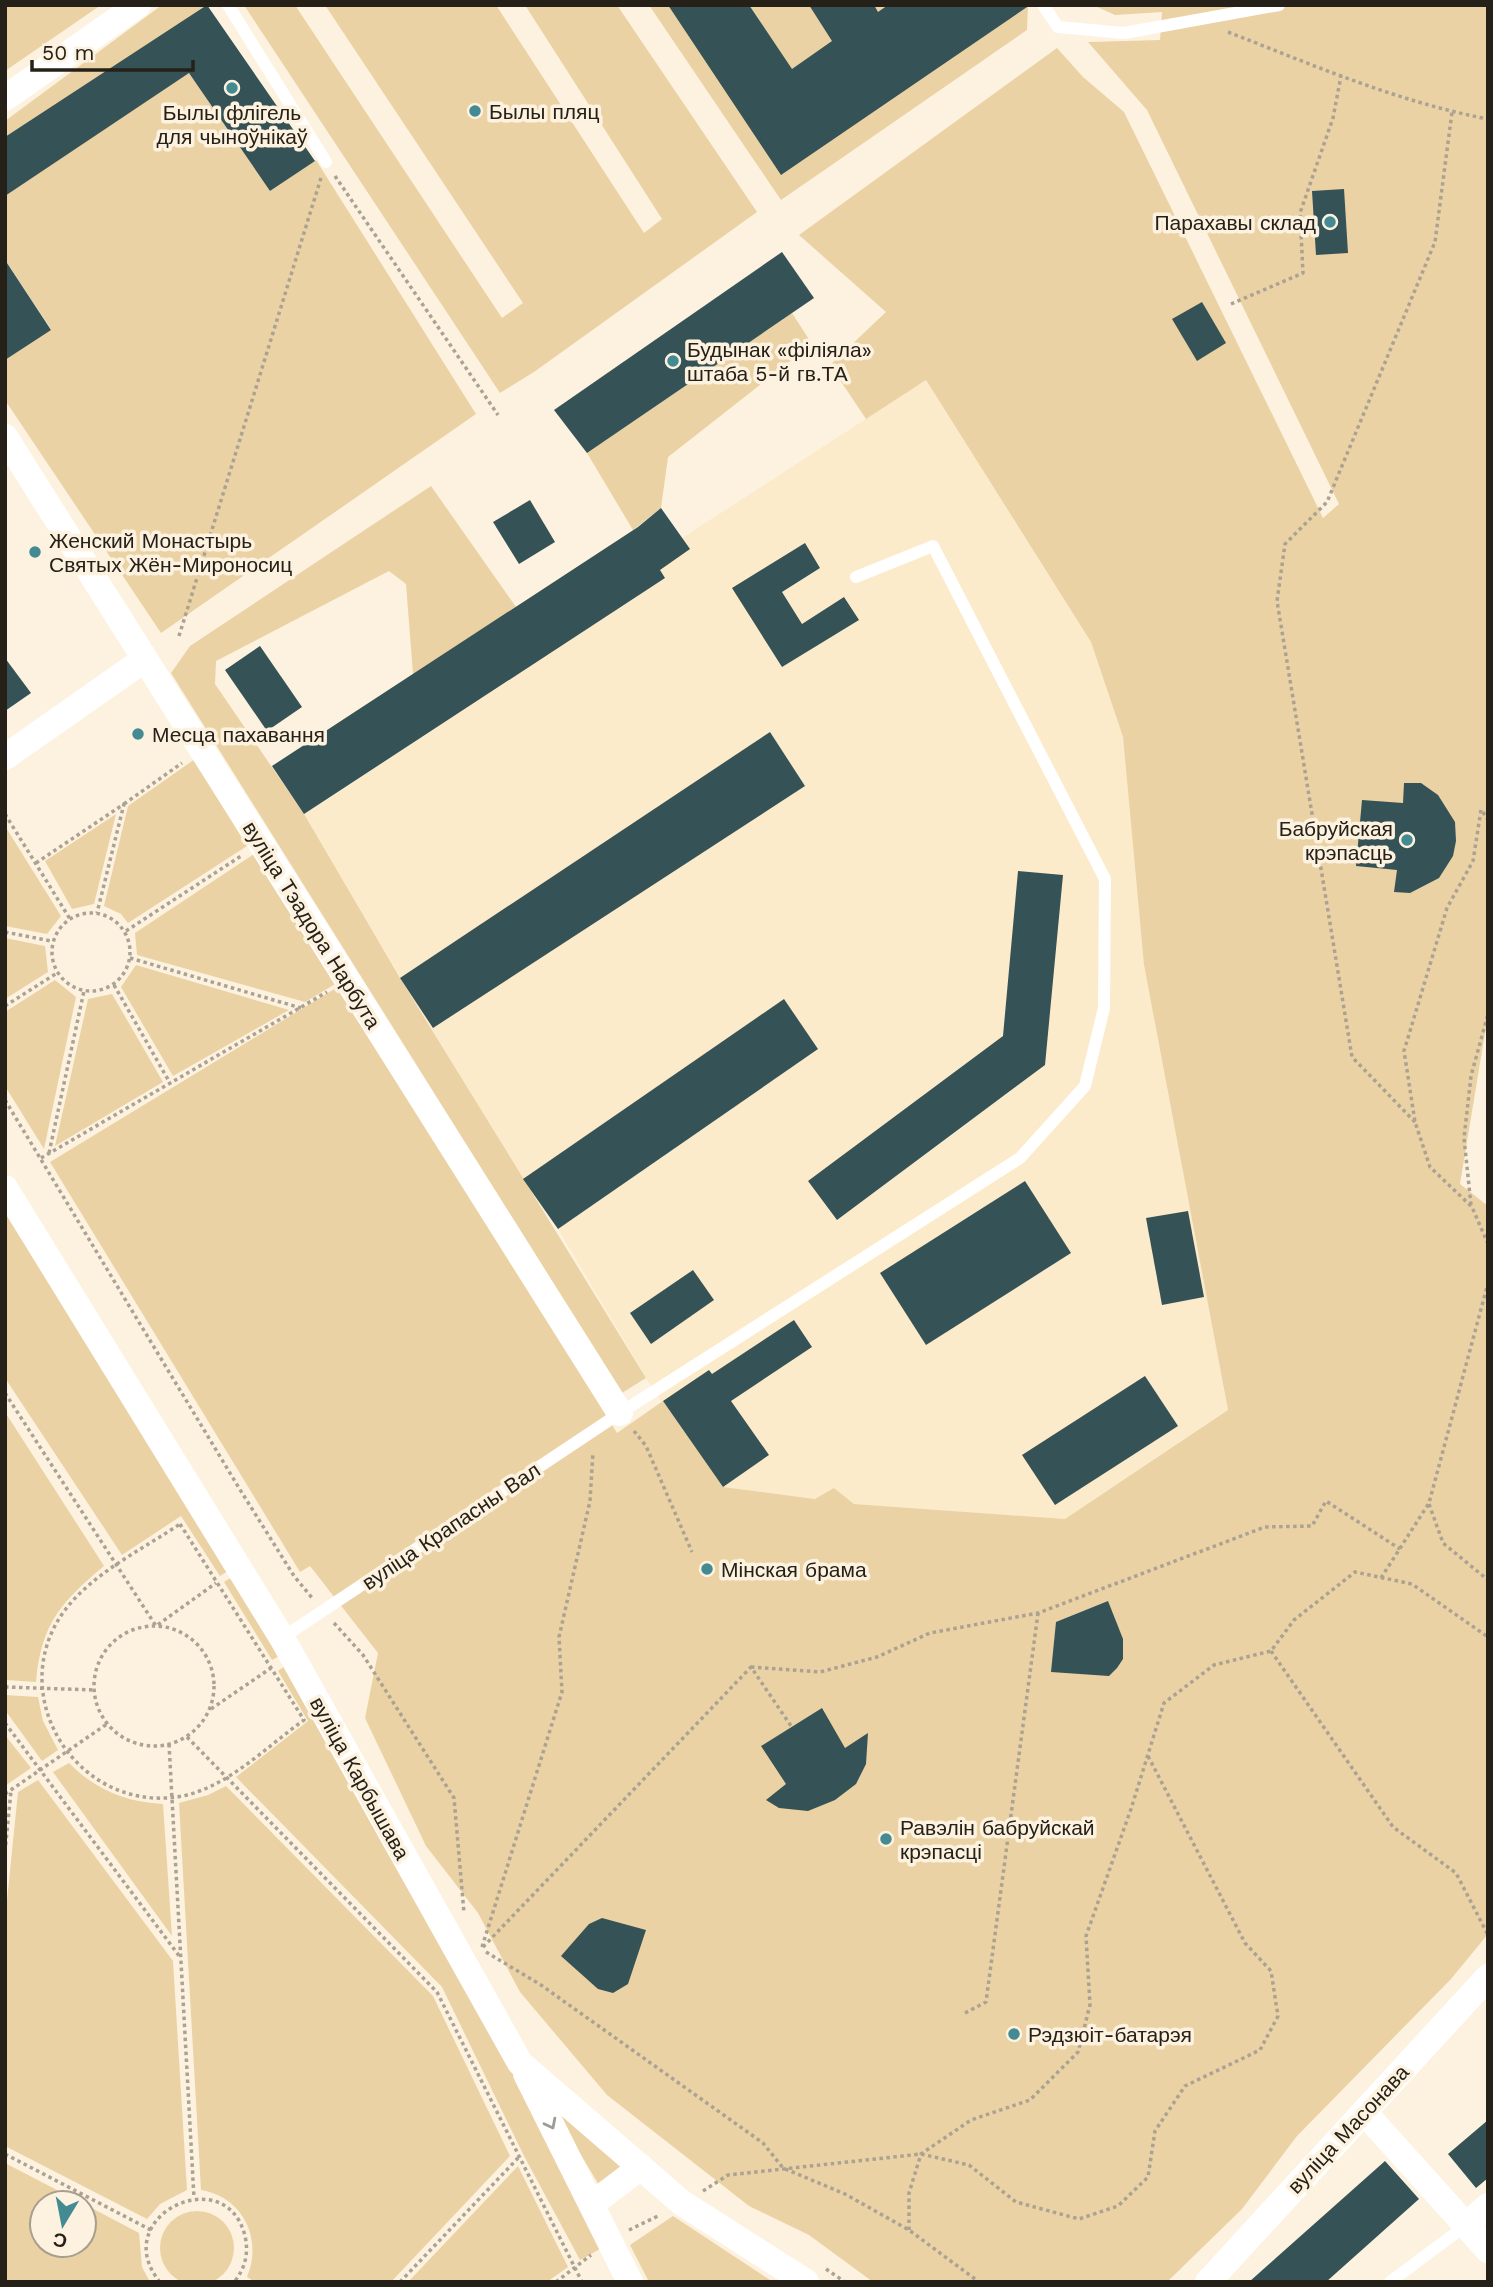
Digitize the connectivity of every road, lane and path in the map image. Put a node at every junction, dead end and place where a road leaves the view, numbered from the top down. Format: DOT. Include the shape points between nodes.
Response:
graph roads {
  1 [pos="138,5"];
  2 [pos="228,5"];
  3 [pos="1043,5"];
  4 [pos="1279,5"];
  5 [pos="1197,20"];
  6 [pos="1341,76"];
  7 [pos="5,98"];
  8 [pos="1452,112"];
  9 [pos="1488,119"];
  10 [pos="326,162"];
  11 [pos="1231,304"];
  12 [pos="498,415"];
  13 [pos="5,437"];
  14 [pos="856,577"];
  15 [pos="179,636"];
  16 [pos="145,659"];
  17 [pos="5,757"];
  18 [pos="185,761"];
  19 [pos="124,804"];
  20 [pos="5,814"];
  21 [pos="1488,820"];
  22 [pos="244,854"];
  23 [pos="36,863"];
  24 [pos="97,913"];
  25 [pos="70,919"];
  26 [pos="126,931"];
  27 [pos="5,932"];
  28 [pos="52,941"];
  29 [pos="130,958"];
  30 [pos="57,973"];
  31 [pos="113,984"];
  32 [pos="84,990"];
  33 [pos="331,990"];
  34 [pos="5,1006"];
  35 [pos="301,1008"];
  36 [pos="1488,1014"];
  37 [pos="170,1083"];
  38 [pos="5,1100"];
  39 [pos="1415,1122"];
  40 [pos="48,1153"];
  41 [pos="41,1158"];
  42 [pos="5,1188"];
  43 [pos="1472,1207"];
  44 [pos="1488,1244"];
  45 [pos="1488,1283"];
  46 [pos="5,1393"];
  47 [pos="620,1413"];
  48 [pos="594,1430"];
  49 [pos="1429,1503"];
  50 [pos="180,1524"];
  51 [pos="1400,1549"];
  52 [pos="692,1552"];
  53 [pos="117,1567"];
  54 [pos="240,1570"];
  55 [pos="1381,1578"];
  56 [pos="1488,1580"];
  57 [pos="323,1611"];
  58 [pos="1038,1612"];
  59 [pos="156,1626"];
  60 [pos="1488,1637"];
  61 [pos="287,1648"];
  62 [pos="1271,1651"];
  63 [pos="751,1667"];
  64 [pos="5,1687"];
  65 [pos="43,1689"];
  66 [pos="94,1690"];
  67 [pos="209,1710"];
  68 [pos="304,1720"];
  69 [pos="5,1723"];
  70 [pos="107,1724"];
  71 [pos="791,1726"];
  72 [pos="187,1737"];
  73 [pos="169,1744"];
  74 [pos="66,1753"];
  75 [pos="1147,1756"];
  76 [pos="40,1770"];
  77 [pos="227,1777"];
  78 [pos="12,1790"];
  79 [pos="5,1794"];
  80 [pos="172,1797"];
  81 [pos="5,1852"];
  82 [pos="464,1920"];
  83 [pos="1488,1935"];
  84 [pos="476,1939"];
  85 [pos="482,1949"];
  86 [pos="181,1958"];
  87 [pos="488,1960"];
  88 [pos="1488,1977"];
  89 [pos="965,2013"];
  90 [pos="520,2063"];
  91 [pos="1364,2112"];
  92 [pos="5,2154"];
  93 [pos="921,2154"];
  94 [pos="519,2157"];
  95 [pos="641,2166"];
  96 [pos="783,2168"];
  97 [pos="695,2180"];
  98 [pos="706,2189"];
  99 [pos="718,2197"];
  100 [pos="194,2199"];
  101 [pos="592,2204"];
  102 [pos="1488,2206"];
  103 [pos="1465,2226"];
  104 [pos="151,2230"];
  105 [pos="909,2230"];
  106 [pos="1488,2250"];
  107 [pos="814,2274"];
  108 [pos="235,2280"];
  109 [pos="160,2282"];
  110 [pos="243,2282"];
  111 [pos="400,2282"];
  112 [pos="582,2282"];
  113 [pos="629,2282"];
  114 [pos="845,2282"];
  115 [pos="979,2282"];
  116 [pos="1208,2282"];
  117 [pos="1391,2282"];
  1 -- 7 [label="street"];
  2 -- 10 [label="lane"];
  3 -- 5 [label="lane" via="1058,27 1124,33"];
  4 -- 5 [label="lane"];
  5 -- 6 [label="path"];
  6 -- 8 [label="path"];
  6 -- 11 [label="path" via="1333,118 1300,214 1303,273"];
  8 -- 9 [label="path"];
  8 -- 39 [label="path" via="1435,242 1327,502 1285,544 1277,601 1352,1057"];
  10 -- 12 [label="path"];
  10 -- 15 [label="path"];
  13 -- 16 [label="street, вуліца Тэадора Нарбута"];
  14 -- 47 [label="lane, вуліца Крапасны Вал" via="933,546 1105,879 1104,1008 1085,1086 1020,1158"];
  16 -- 17 [label="street"];
  16 -- 47 [label="street, вуліца Тэадора Нарбута"];
  18 -- 19 [label="path"];
  19 -- 23 [label="path"];
  19 -- 24 [label="path"];
  20 -- 23 [label="path"];
  21 -- 39 [label="path" via="1481,810 1473,861 1447,908 1404,1051"];
  22 -- 26 [label="path"];
  23 -- 25 [label="path"];
  24 -- 25 [label="path"];
  24 -- 26 [label="path"];
  25 -- 28 [label="path"];
  26 -- 29 [label="path"];
  27 -- 28 [label="path"];
  28 -- 30 [label="path"];
  29 -- 31 [label="path"];
  29 -- 35 [label="path"];
  30 -- 32 [label="path"];
  30 -- 34 [label="path"];
  31 -- 32 [label="path"];
  31 -- 37 [label="path"];
  32 -- 40 [label="path"];
  33 -- 35 [label="path"];
  35 -- 37 [label="path"];
  36 -- 43 [label="path" via="1471,1076 1464,1138"];
  37 -- 40 [label="path"];
  38 -- 41 [label="path"];
  39 -- 43 [label="path" via="1430,1167"];
  40 -- 41 [label="path"];
  41 -- 57 [label="path" via="246,1499 294,1576"];
  42 -- 54 [label="street, вуліца Карбышава"];
  43 -- 44 [label="path"];
  45 -- 49 [label="path"];
  46 -- 53 [label="path"];
  47 -- 48 [label="lane, вуліца Крапасны Вал"];
  47 -- 52 [label="path" via="646,1447"];
  48 -- 57 [label="lane, вуліца Крапасны Вал"];
  48 -- 85 [label="path" via="590,1501 559,1637 562,1692"];
  49 -- 51 [label="path"];
  49 -- 56 [label="path" via="1443,1543"];
  50 -- 53 [label="path"];
  51 -- 55 [label="path"];
  51 -- 58 [label="path" via="1326,1501 1311,1526 1265,1527"];
  53 -- 59 [label="path"];
  53 -- 65 [label="path" via="78,1595 55,1625 43,1660"];
  54 -- 59 [label="path"];
  54 -- 61 [label="street, вуліца Карбышава"];
  55 -- 60 [label="path" via="1412,1584"];
  55 -- 62 [label="path" via="1355,1572 1294,1620"];
  57 -- 61 [label="lane, вуліца Крапасны Вал"];
  57 -- 82 [label="path" via="363,1655 454,1798"];
  58 -- 63 [label="path" via="930,1633 877,1657 820,1672"];
  58 -- 89 [label="path" via="986,2001"];
  59 -- 66 [label="path" via="138,1628 114,1641 99,1663"];
  59 -- 67 [label="path" via="189,1637 207,1657 214,1683"];
  61 -- 67 [label="path"];
  61 -- 90 [label="street, вуліца Карбышава"];
  62 -- 75 [label="path" via="1214,1665 1164,1703"];
  62 -- 83 [label="path" via="1393,1827 1456,1873"];
  63 -- 71 [label="path"];
  63 -- 85 [label="path"];
  64 -- 65 [label="path"];
  65 -- 66 [label="path"];
  65 -- 74 [label="path" via="47,1715"];
  66 -- 70 [label="path"];
  67 -- 72 [label="path"];
  68 -- 77 [label="path"];
  69 -- 76 [label="path"];
  70 -- 73 [label="path" via="131,1742"];
  70 -- 74 [label="path"];
  72 -- 73 [label="path"];
  72 -- 77 [label="path"];
  73 -- 80 [label="path"];
  74 -- 76 [label="path"];
  74 -- 80 [label="path" via="104,1784 139,1796"];
  75 -- 93 [label="path" via="1086,1936 1090,2005 1078,2052 1030,2100 971,2120"];
  75 -- 93 [label="path" via="1245,1944 1270,1971 1278,2016 1260,2050 1185,2085 1155,2131 1148,2177 1118,2206 1079,2219 1016,2202 968,2165"];
  76 -- 78 [label="path"];
  76 -- 86 [label="path"];
  77 -- 80 [label="path" via="211,1787"];
  77 -- 94 [label="path" via="437,1993"];
  78 -- 79 [label="path"];
  78 -- 81 [label="path"];
  80 -- 86 [label="path"];
  84 -- 85 [label="path"];
  85 -- 87 [label="path"];
  85 -- 96 [label="path" via="541,1985 762,2143"];
  86 -- 100 [label="path"];
  88 -- 91 [label="street, вуліца Масонава"];
  90 -- 95 [label="street, вуліца Карбышава"];
  90 -- 101 [label="street, one-way"];
  91 -- 103 [label="street"];
  91 -- 116 [label="street, вуліца Масонава"];
  92 -- 104 [label="path"];
  93 -- 96 [label="path"];
  93 -- 105 [label="path" via="909,2193"];
  94 -- 111 [label="path"];
  94 -- 112 [label="path"];
  95 -- 101 [label="street"];
  95 -- 107 [label="street, вуліца Карбышава" via="682,2203"];
  96 -- 98 [label="path" via="728,2175"];
  96 -- 105 [label="path" via="845,2194"];
  97 -- 98 [label="path"];
  98 -- 99 [label="path"];
  100 -- 104 [label="path" via="164,2211"];
  100 -- 108 [label="path" via="216,2202 240,2225 246,2258"];
  101 -- 113 [label="street"];
  102 -- 103 [label="street"];
  103 -- 106 [label="street"];
  103 -- 117 [label="lane"];
  104 -- 109 [label="path" via="149,2263"];
  105 -- 115 [label="path"];
  107 -- 114 [label="path"];
  108 -- 110 [label="path"];
}
